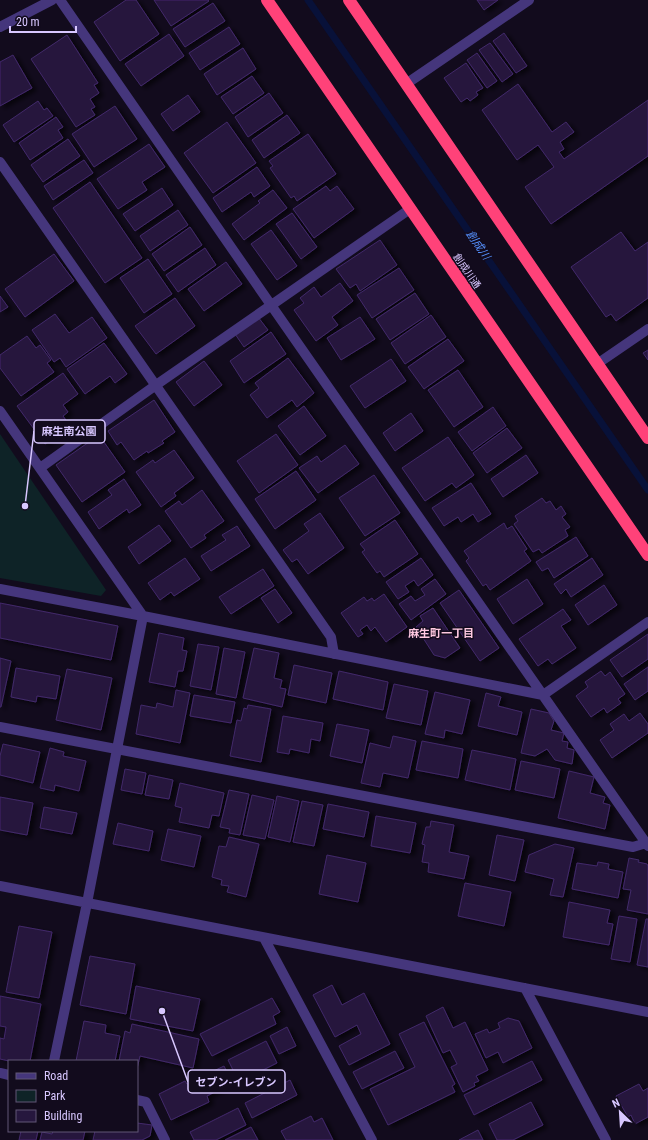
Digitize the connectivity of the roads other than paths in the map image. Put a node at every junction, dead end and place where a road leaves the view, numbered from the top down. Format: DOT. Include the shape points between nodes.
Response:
graph roads {
  1 [pos="52,0"];
  2 [pos="60,0"];
  3 [pos="267,0"];
  4 [pos="349,0"];
  5 [pos="529,0"];
  6 [pos="0,26"];
  7 [pos="406,84"];
  8 [pos="0,162"];
  9 [pos="410,209"];
  10 [pos="271,305"];
  11 [pos="648,329"];
  12 [pos="597,364"];
  13 [pos="156,385"];
  14 [pos="0,411"];
  15 [pos="648,438"];
  16 [pos="40,468"];
  17 [pos="648,555"];
  18 [pos="0,589"];
  19 [pos="143,616"];
  20 [pos="648,622"];
  21 [pos="334,654"];
  22 [pos="543,695"];
  23 [pos="0,727"];
  24 [pos="117,750"];
  25 [pos="647,844"];
  26 [pos="0,886"];
  27 [pos="87,903"];
  28 [pos="264,938"];
  29 [pos="525,988"];
  30 [pos="648,1012"];
  31 [pos="54,1060"];
  32 [pos="138,1100"];
  33 [pos="166,1140"];
  34 [pos="372,1140"];
  35 [pos="606,1140"];
  1 -- 6 [label="street"];
  2 -- 10 [label="street"];
  3 -- 9 [label="highway, 創成川通"];
  4 -- 7 [label="highway"];
  5 -- 7 [label="street"];
  7 -- 12 [label="highway"];
  8 -- 13 [label="street"];
  9 -- 10 [label="street"];
  9 -- 17 [label="highway, 創成川通"];
  10 -- 13 [label="street"];
  10 -- 22 [label="street"];
  11 -- 12 [label="street"];
  12 -- 15 [label="highway"];
  13 -- 16 [label="street"];
  13 -- 21 [label="street" via="331,637"];
  14 -- 16 [label="street"];
  16 -- 19 [label="street"];
  18 -- 19 [label="street"];
  19 -- 21 [label="street"];
  19 -- 24 [label="street"];
  20 -- 22 [label="street"];
  21 -- 22 [label="street"];
  22 -- 25 [label="street"];
  23 -- 24 [label="street"];
  24 -- 25 [label="street" via="632,847"];
  24 -- 27 [label="street"];
  26 -- 27 [label="street"];
  27 -- 28 [label="street"];
  27 -- 31 [label="street"];
  28 -- 29 [label="street"];
  28 -- 34 [label="street"];
  29 -- 30 [label="street"];
  29 -- 35 [label="street"];
  32 -- 33 [label="street" via="146,1102"];
}
